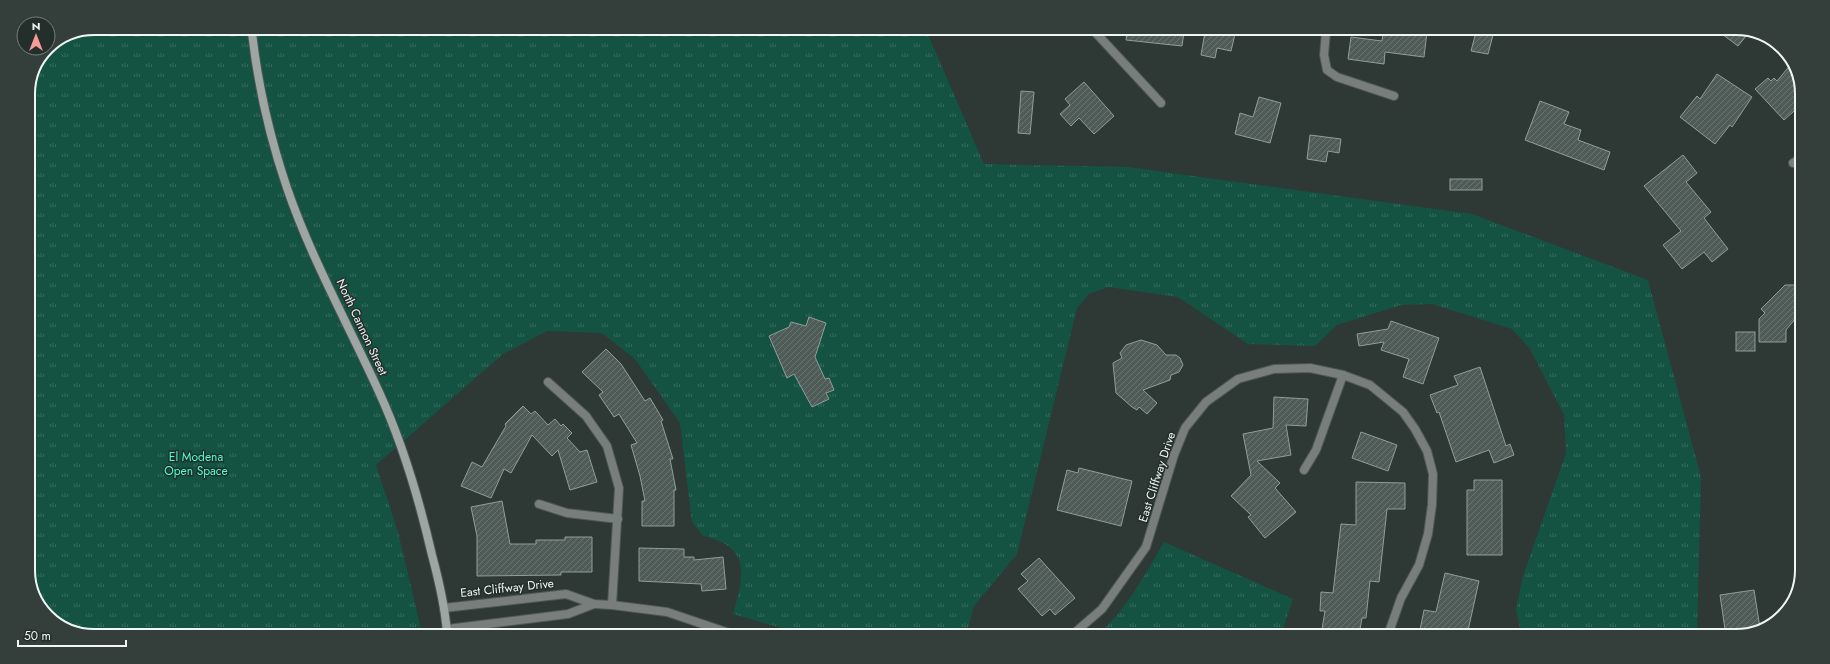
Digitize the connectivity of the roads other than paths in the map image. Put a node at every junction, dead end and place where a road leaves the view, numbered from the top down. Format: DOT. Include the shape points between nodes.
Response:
graph roads {
  1 [pos="252,35"];
  2 [pos="1098,35"];
  3 [pos="1326,35"];
  4 [pos="1394,96"];
  5 [pos="1161,103"];
  6 [pos="1343,375"];
  7 [pos="548,382"];
  8 [pos="1304,470"];
  9 [pos="539,504"];
  10 [pos="618,519"];
  11 [pos="594,604"];
  12 [pos="612,605"];
  13 [pos="444,608"];
  14 [pos="447,629"];
  15 [pos="461,629"];
  16 [pos="717,629"];
  17 [pos="1079,629"];
  18 [pos="1390,629"];
  1 -- 13 [label="main road, North Cannon Street" via="263,100 287,190 307,239 393,424 425,524"];
  2 -- 5 [label="street"];
  3 -- 4 [label="street" via="1324,55 1327,70 1337,77"];
  6 -- 8 [label="street" via="1316,450"];
  6 -- 17 [label="street, East Cliffway Drive" via="1310,368 1274,370 1238,379 1206,402 1185,428 1174,455 1146,547 1102,609"];
  6 -- 18 [label="street, East Cliffway Drive" via="1370,386 1403,412 1426,451 1433,474 1428,534 1419,565 1401,598"];
  7 -- 10 [label="street" via="586,416 607,446 619,488"];
  9 -- 10 [label="street" via="567,513"];
  10 -- 12 [label="street"];
  11 -- 12 [label="street, East Cliffway Drive"];
  11 -- 13 [label="street, East Cliffway Drive" via="566,594"];
  11 -- 15 [label="street, East Cliffway Drive" via="568,614"];
  12 -- 16 [label="street, East Cliffway Drive" via="667,612"];
  13 -- 14 [label="main road, North Cannon Street"];
}
